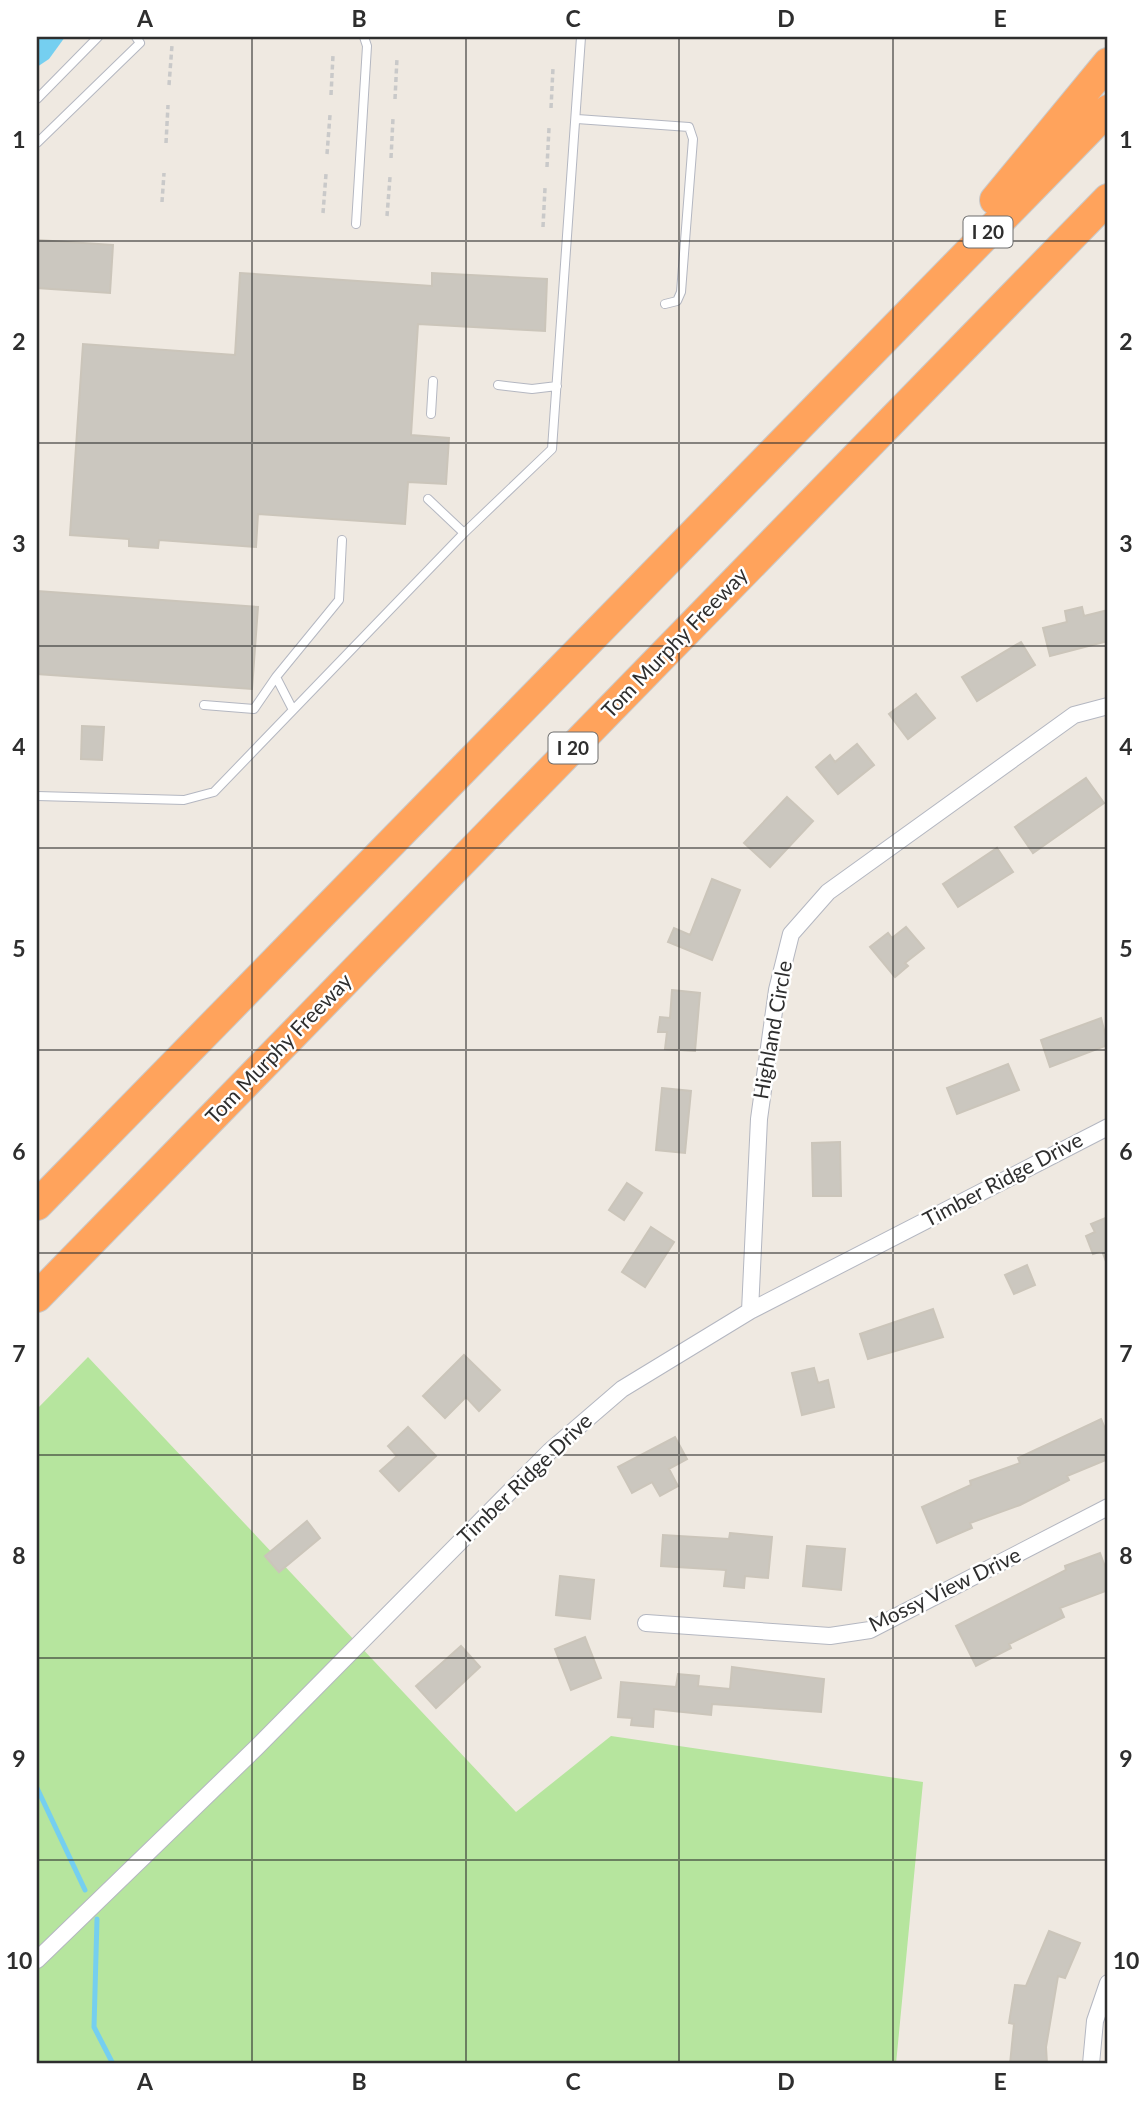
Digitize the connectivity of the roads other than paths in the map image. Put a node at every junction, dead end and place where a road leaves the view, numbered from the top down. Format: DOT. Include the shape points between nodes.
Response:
graph roads {
  1 [pos="98,37"];
  2 [pos="136,37"];
  3 [pos="372,37"];
  4 [pos="580,37"];
  5 [pos="366,41"];
  6 [pos="1108,63"];
  7 [pos="37,99"];
  8 [pos="1108,110"];
  9 [pos="577,119"];
  10 [pos="37,143"];
  11 [pos="1108,199"];
  12 [pos="356,225"];
  13 [pos="665,304"];
  14 [pos="868,355"];
  15 [pos="433,381"];
  16 [pos="498,385"];
  17 [pos="557,386"];
  18 [pos="431,414"];
  19 [pos="428,499"];
  20 [pos="464,533"];
  21 [pos="342,540"];
  22 [pos="276,677"];
  23 [pos="204,705"];
  24 [pos="1108,706"];
  25 [pos="293,710"];
  26 [pos="37,796"];
  27 [pos="1108,1127"];
  28 [pos="37,1205"];
  29 [pos="37,1297"];
  30 [pos="750,1311"];
  31 [pos="1108,1507"];
  32 [pos="646,1623"];
  33 [pos="37,1960"];
  34 [pos="1108,1983"];
  35 [pos="1091,2064"];
  1 -- 7 [label="lane"];
  2 -- 10 [label="lane" via="140,43"];
  3 -- 5 [label="lane"];
  4 -- 9 [label="lane"];
  5 -- 12 [label="lane"];
  6 -- 14 [label="highway"];
  8 -- 14 [label="highway, I 20"];
  9 -- 13 [label="lane" via="690,127 693,139 681,292 677,301"];
  9 -- 17 [label="lane"];
  11 -- 29 [label="highway, Tom Murphy Freeway / I 20"];
  14 -- 28 [label="highway, I 20"];
  15 -- 18 [label="lane"];
  16 -- 17 [label="lane"];
  17 -- 20 [label="lane" via="552,449"];
  19 -- 20 [label="lane"];
  20 -- 25 [label="lane"];
  21 -- 22 [label="lane" via="339,600"];
  22 -- 23 [label="lane" via="254,709"];
  22 -- 25 [label="lane"];
  24 -- 30 [label="street, Highland Circle" via="1073,715 897,840 828,892 791,934 777,990 758,1119"];
  25 -- 26 [label="lane" via="214,792 184,800"];
  27 -- 30 [label="street, Timber Ridge Drive"];
  30 -- 33 [label="street, Timber Ridge Drive" via="622,1389 550,1451 256,1748"];
  31 -- 32 [label="street, Mossy View Drive" via="870,1630 830,1636"];
  34 -- 35 [label="street" via="1095,2021"];
}
